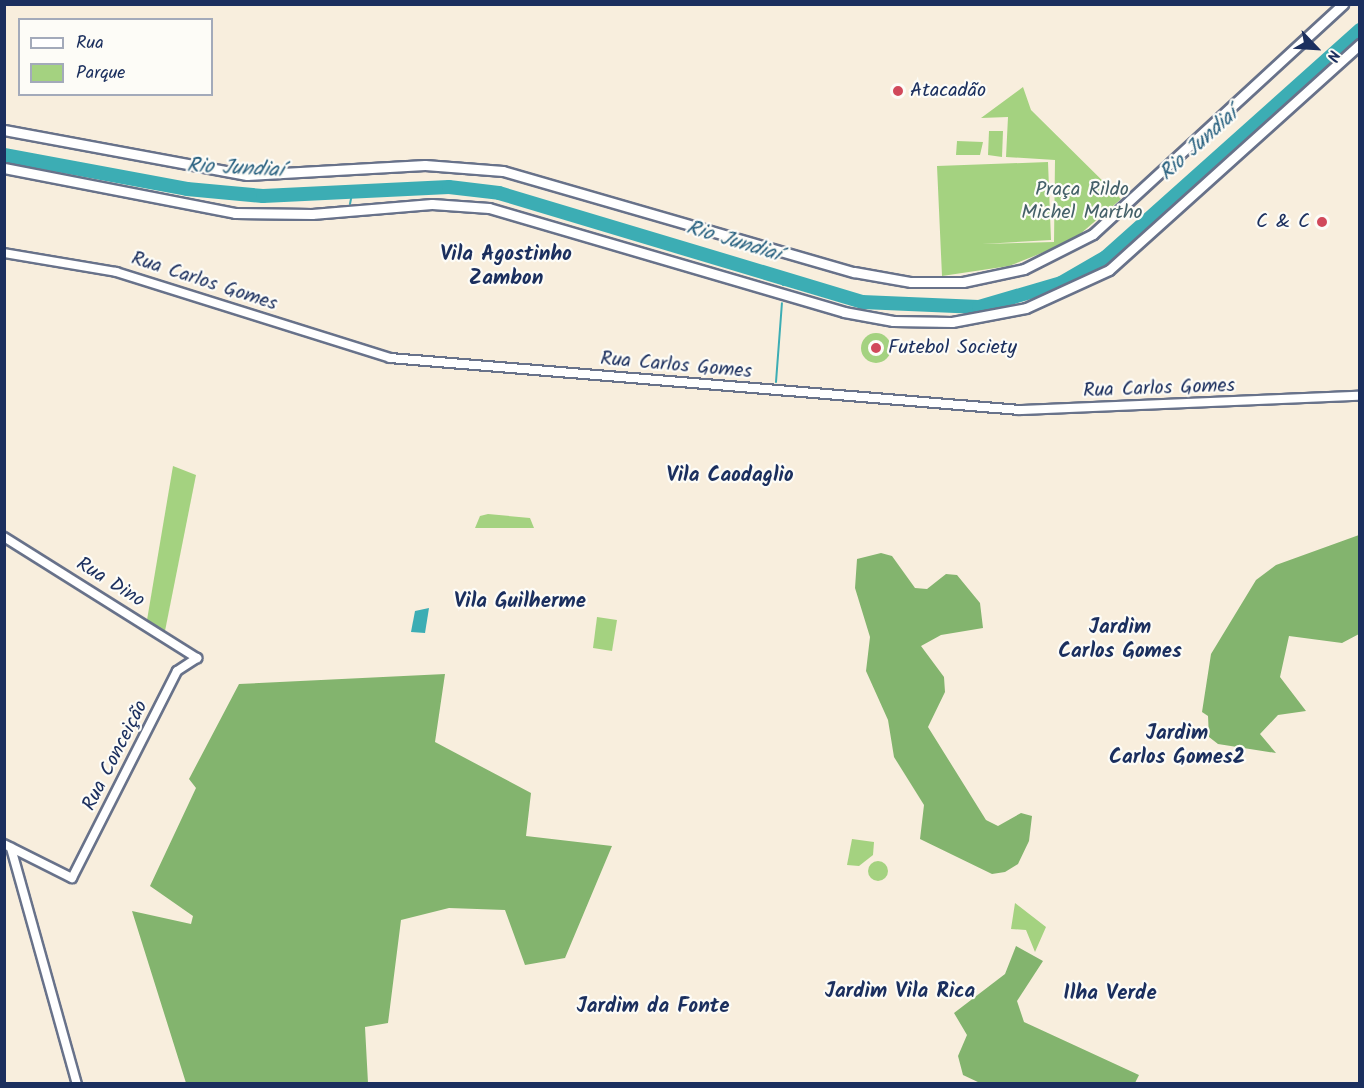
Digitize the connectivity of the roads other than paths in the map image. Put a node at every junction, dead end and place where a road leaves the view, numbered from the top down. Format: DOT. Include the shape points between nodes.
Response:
graph roads {
  1 [pos="1343,4"];
  2 [pos="1359,44"];
  3 [pos="4,130"];
  4 [pos="4,168"];
  5 [pos="4,253"];
  6 [pos="1359,396"];
  7 [pos="4,537"];
  8 [pos="197,658"];
  9 [pos="8,846"];
  10 [pos="77,1083"];
  1 -- 3 [label="main road" via="1114,218 1062,251 996,276 934,284 822,264 503,171 425,165 247,174 181,167"];
  2 -- 4 [label="main road" via="1109,270 1026,308 952,322 893,321 844,312 489,208 432,204 300,215 235,213"];
  5 -- 6 [label="main road, Rua Carlos Gomes" via="116,272 390,358 906,402 1107,409"];
  7 -- 8 [label="main road, Rua Dino"];
  8 -- 9 [label="main road, Rua Conceição" via="177,671 72,878"];
  9 -- 10 [label="main road"];
}
